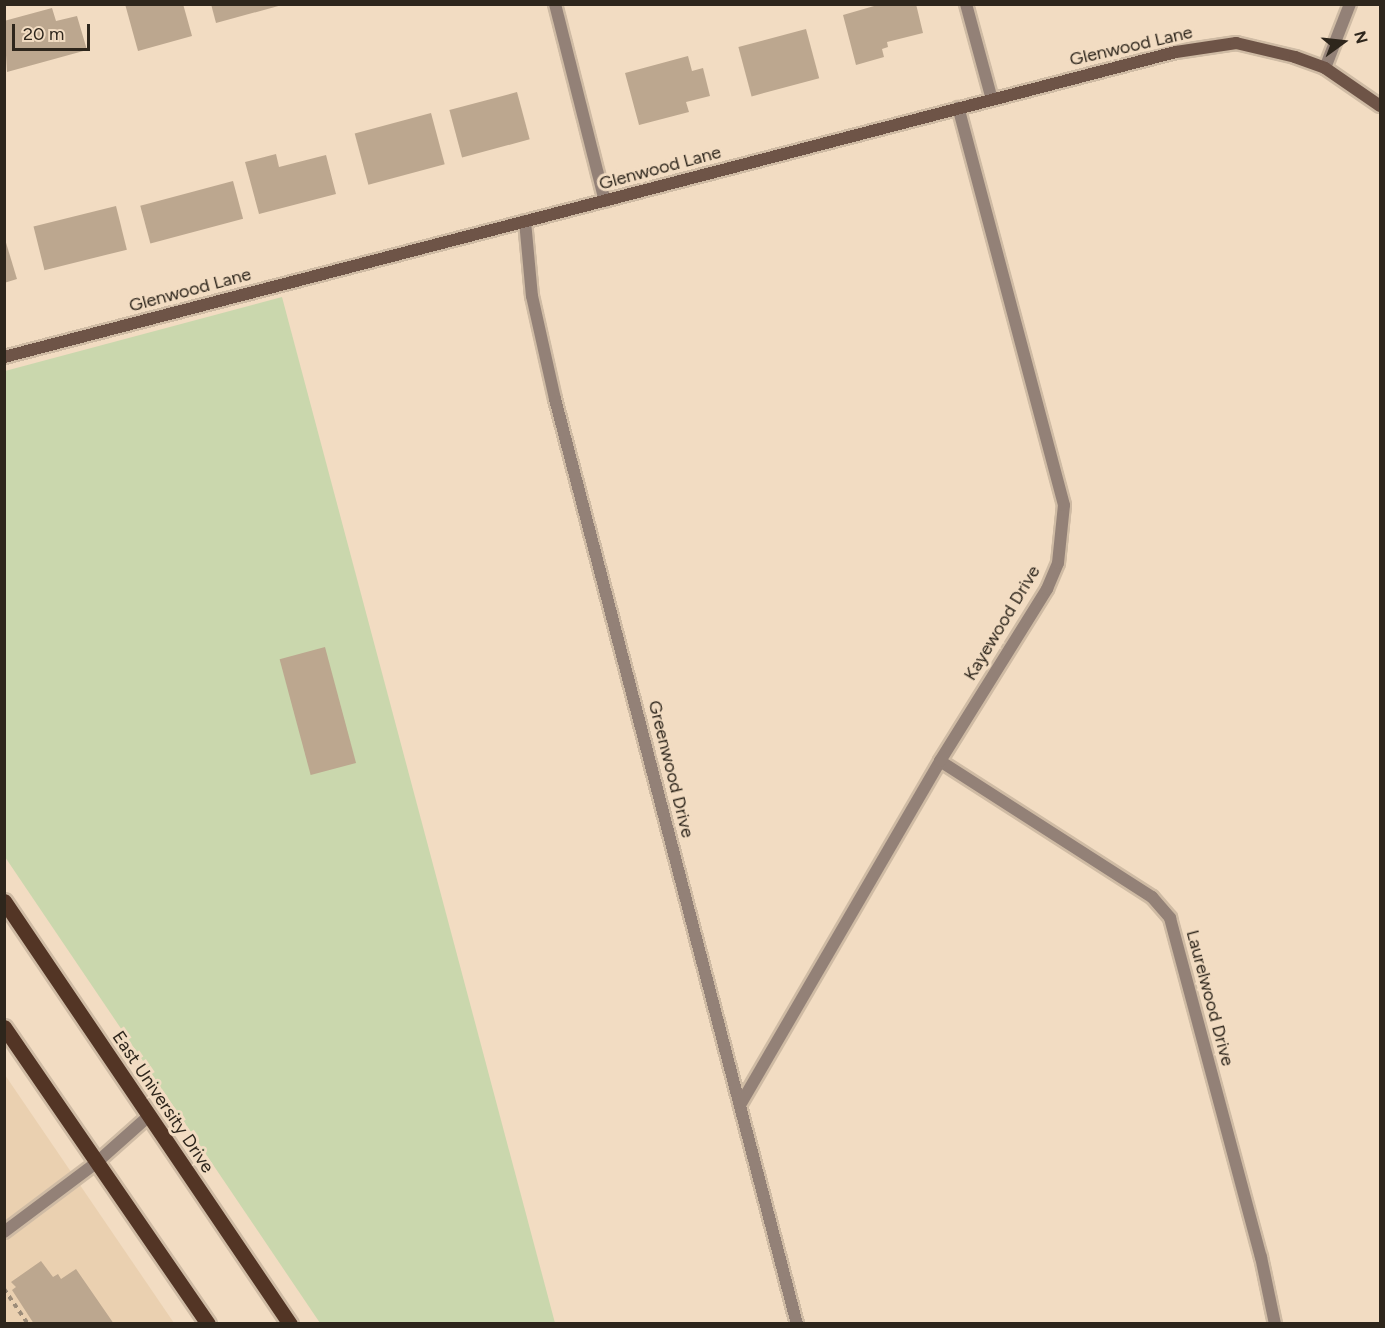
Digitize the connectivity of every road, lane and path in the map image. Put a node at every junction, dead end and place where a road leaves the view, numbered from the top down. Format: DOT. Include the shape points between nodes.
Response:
graph roads {
  1 [pos="555,4"];
  2 [pos="966,4"];
  3 [pos="1350,4"];
  4 [pos="1325,68"];
  5 [pos="992,100"];
  6 [pos="1380,106"];
  7 [pos="958,108"];
  8 [pos="605,201"];
  9 [pos="525,221"];
  10 [pos="4,357"];
  11 [pos="940,761"];
  12 [pos="4,901"];
  13 [pos="4,1027"];
  14 [pos="740,1105"];
  15 [pos="149,1116"];
  16 [pos="96,1163"];
  17 [pos="4,1232"];
  18 [pos="4,1289"];
  19 [pos="28,1323"];
  20 [pos="208,1323"];
  21 [pos="290,1323"];
  22 [pos="796,1323"];
  23 [pos="1275,1323"];
  1 -- 8 [label="street"];
  2 -- 5 [label="street"];
  3 -- 4 [label="street"];
  4 -- 5 [label="street, Glenwood Lane" via="1236,43 1176,52"];
  4 -- 6 [label="street, Glenwood Lane" via="1368,94"];
  5 -- 7 [label="street, Glenwood Lane"];
  7 -- 8 [label="street, Glenwood Lane"];
  7 -- 11 [label="street, Kayewood Drive" via="1064,515 1058,563 1047,589"];
  8 -- 9 [label="street, Glenwood Lane"];
  9 -- 10 [label="street, Glenwood Lane"];
  9 -- 14 [label="street, Greenwood Drive" via="531,296 555,399"];
  11 -- 14 [label="street, Kayewood Drive"];
  11 -- 23 [label="street, Laurelwood Drive" via="1152,897 1170,918 1261,1257"];
  12 -- 15 [label="main road, East University Drive"];
  13 -- 16 [label="main road"];
  14 -- 22 [label="street, Greenwood Drive"];
  15 -- 16 [label="street"];
  15 -- 21 [label="main road, East University Drive"];
  16 -- 17 [label="street"];
  16 -- 20 [label="main road"];
  18 -- 19 [label="path"];
}
